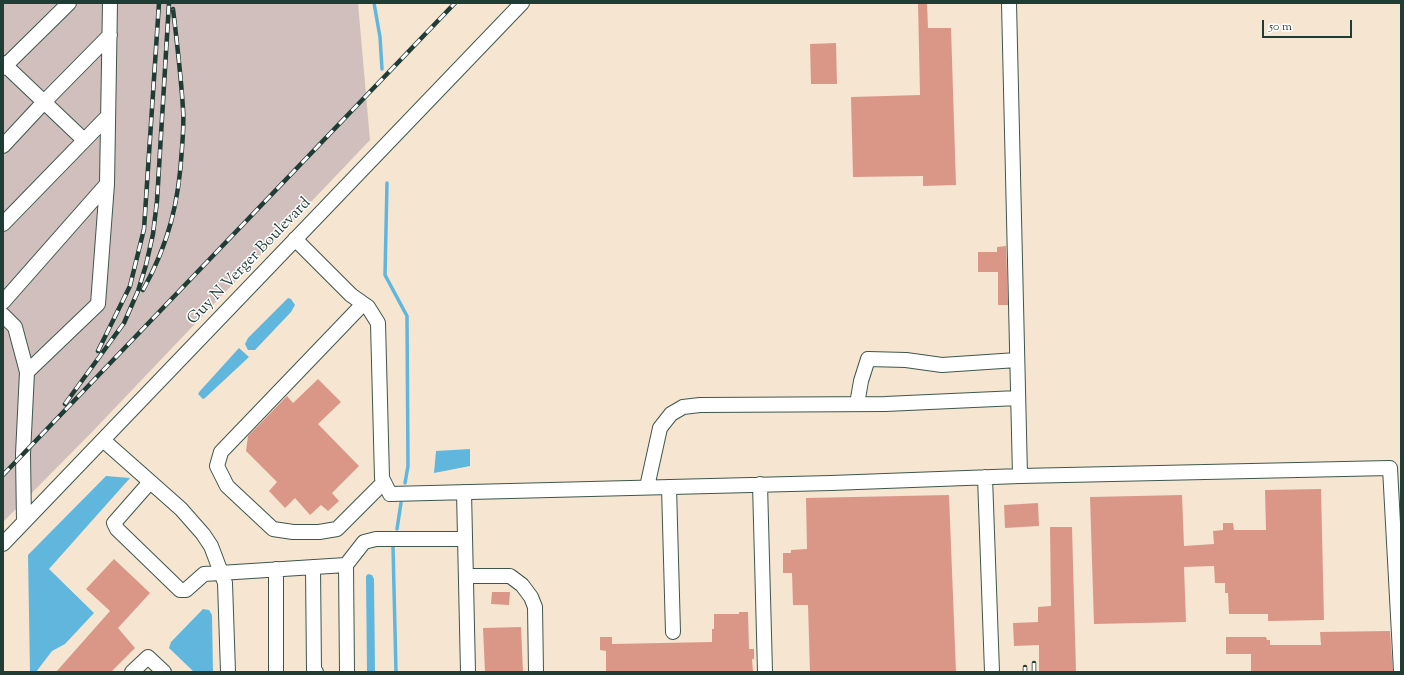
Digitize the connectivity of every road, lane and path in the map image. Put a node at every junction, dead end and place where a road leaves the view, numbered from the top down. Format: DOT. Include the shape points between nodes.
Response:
graph roads {
  1 [pos="70,3"];
  2 [pos="110,3"];
  3 [pos="522,3"];
  4 [pos="1009,3"];
  5 [pos="110,35"];
  6 [pos="4,66"];
  7 [pos="44,102"];
  8 [pos="108,116"];
  9 [pos="84,140"];
  10 [pos="3,146"];
  11 [pos="107,184"];
  12 [pos="3,224"];
  13 [pos="295,239"];
  14 [pos="3,302"];
  15 [pos="363,304"];
  16 [pos="3,315"];
  17 [pos="1017,360"];
  18 [pos="27,372"];
  19 [pos="1018,398"];
  20 [pos="857,404"];
  21 [pos="103,440"];
  22 [pos="1020,476"];
  23 [pos="986,477"];
  24 [pos="150,482"];
  25 [pos="384,482"];
  26 [pos="760,484"];
  27 [pos="646,487"];
  28 [pos="669,487"];
  29 [pos="464,492"];
  30 [pos="24,522"];
  31 [pos="465,539"];
  32 [pos="3,544"];
  33 [pos="346,565"];
  34 [pos="313,567"];
  35 [pos="276,569"];
  36 [pos="222,573"];
  37 [pos="466,576"];
  38 [pos="673,632"];
  39 [pos="1401,671"];
  40 [pos="132,672"];
  41 [pos="164,672"];
  42 [pos="228,672"];
  43 [pos="276,672"];
  44 [pos="316,672"];
  45 [pos="348,672"];
  46 [pos="468,672"];
  47 [pos="536,672"];
  48 [pos="765,672"];
  49 [pos="992,672"];
  1 -- 6 [label="street"];
  2 -- 5 [label="street"];
  3 -- 13 [label="street, Guy N Verger Boulevard"];
  4 -- 17 [label="street"];
  5 -- 7 [label="street"];
  5 -- 8 [label="street"];
  6 -- 7 [label="street"];
  7 -- 9 [label="street"];
  7 -- 10 [label="street"];
  8 -- 9 [label="street"];
  8 -- 11 [label="street"];
  9 -- 12 [label="street"];
  11 -- 14 [label="street"];
  11 -- 18 [label="street" via="98,304"];
  13 -- 15 [label="street"];
  13 -- 21 [label="street, Guy N Verger Boulevard"];
  15 -- 25 [label="street" via="378,323"];
  15 -- 25 [label="street" via="221,452 216,466 227,486 273,530 293,532 337,529"];
  16 -- 18 [label="street" via="14,327"];
  17 -- 19 [label="street"];
  17 -- 20 [label="street" via="942,365 906,360 868,359"];
  18 -- 30 [label="street" via="23,454"];
  19 -- 20 [label="street"];
  19 -- 22 [label="street"];
  20 -- 27 [label="street" via="683,407 671,414 660,428"];
  21 -- 24 [label="street"];
  21 -- 30 [label="street, Guy N Verger Boulevard"];
  22 -- 23 [label="street"];
  22 -- 39 [label="street" via="1390,468"];
  23 -- 26 [label="street"];
  23 -- 49 [label="street"];
  24 -- 36 [label="street" via="181,509 203,534"];
  24 -- 36 [label="street" via="114,523 117,529 180,590 186,590 204,574"];
  25 -- 29 [label="street" via="390,494"];
  26 -- 28 [label="street"];
  26 -- 48 [label="street"];
  27 -- 28 [label="street"];
  27 -- 29 [label="street"];
  28 -- 38 [label="street"];
  29 -- 31 [label="street"];
  30 -- 32 [label="street, Guy N Verger Boulevard"];
  31 -- 33 [label="street" via="376,539 364,542"];
  31 -- 37 [label="street"];
  33 -- 34 [label="street"];
  33 -- 45 [label="street"];
  34 -- 35 [label="street"];
  34 -- 44 [label="street"];
  35 -- 36 [label="street"];
  35 -- 43 [label="street"];
  36 -- 42 [label="street" via="225,583"];
  37 -- 46 [label="street"];
  37 -- 47 [label="street" via="510,576 522,585 531,597 535,607"];
  40 -- 41 [label="street" via="148,657"];
}
